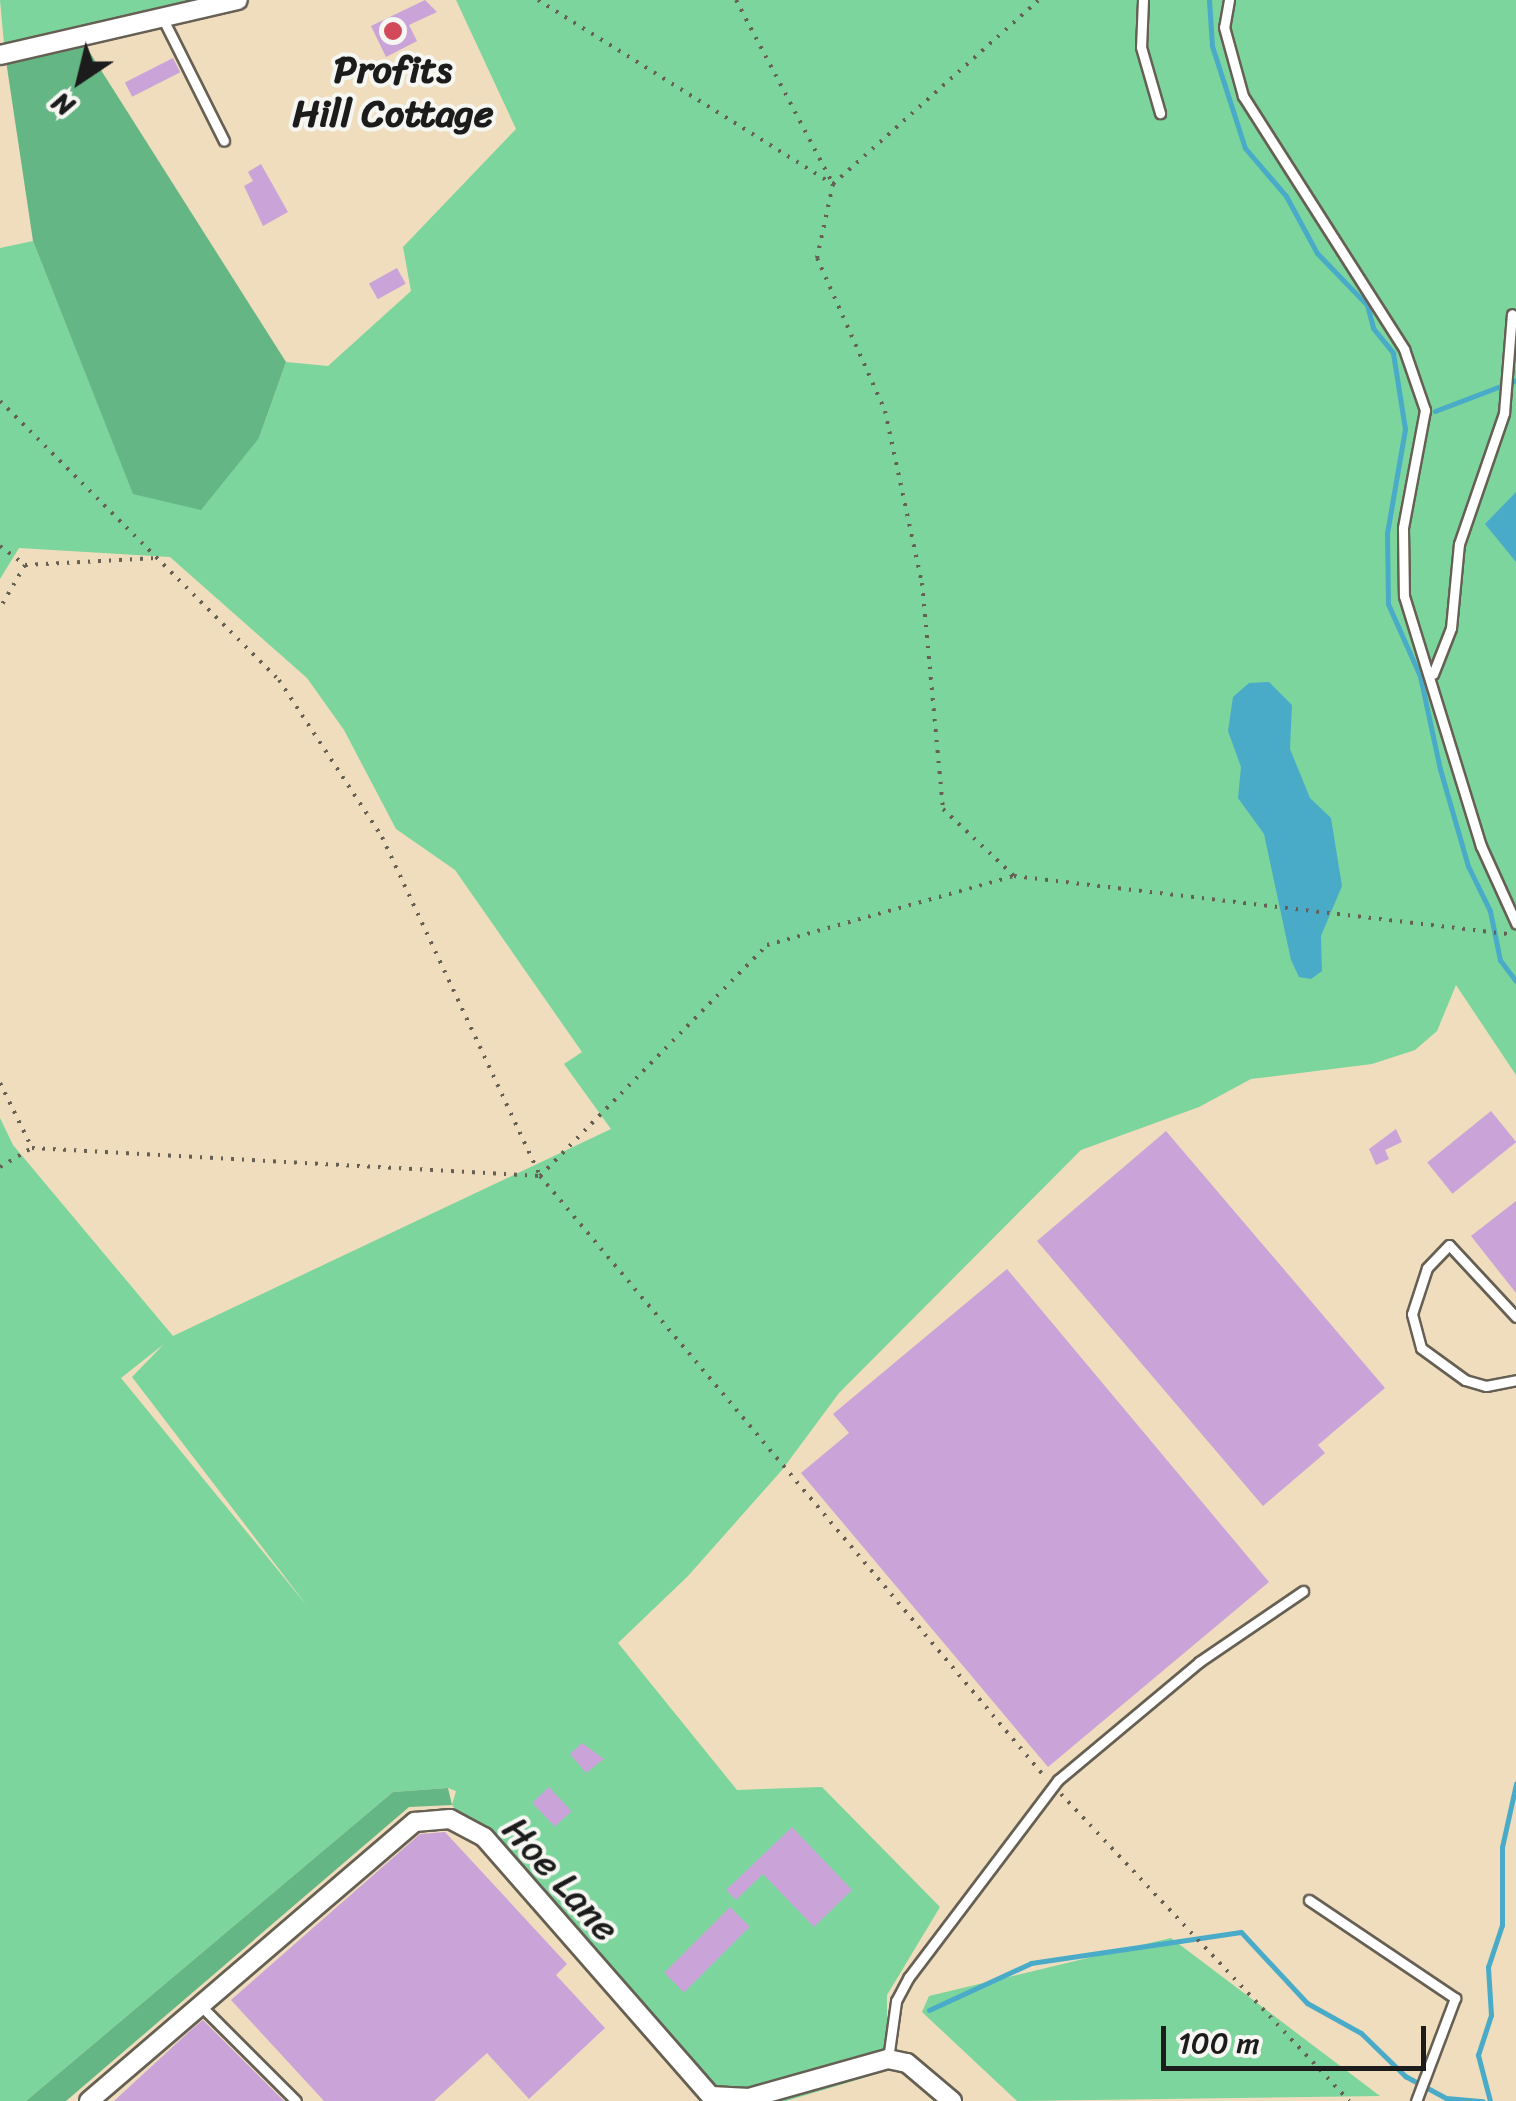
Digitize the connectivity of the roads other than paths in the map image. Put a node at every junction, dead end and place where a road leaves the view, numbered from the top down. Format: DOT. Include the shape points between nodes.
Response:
graph roads {
  1 [pos="238,0"];
  2 [pos="1143,0"];
  3 [pos="1229,0"];
  4 [pos="163,18"];
  5 [pos="0,55"];
  6 [pos="1160,113"];
  7 [pos="224,141"];
  8 [pos="1512,314"];
  9 [pos="1432,674"];
  10 [pos="1516,923"];
  11 [pos="1516,1317"];
  12 [pos="1516,1380"];
  13 [pos="1304,1592"];
  14 [pos="1309,1900"];
  15 [pos="201,2006"];
  16 [pos="888,2059"];
  17 [pos="755,2099"];
  18 [pos="90,2101"];
  19 [pos="296,2101"];
  20 [pos="952,2101"];
  21 [pos="1416,2101"];
  1 -- 4 [label="street"];
  2 -- 6 [label="lane" via="1141,47"];
  3 -- 9 [label="lane" via="1224,27 1243,96 1404,349 1424,410 1403,528 1404,596"];
  4 -- 5 [label="street"];
  4 -- 7 [label="lane"];
  8 -- 9 [label="lane" via="1508,387 1460,544 1451,628"];
  9 -- 10 [label="lane" via="1464,798"];
  11 -- 12 [label="lane" via="1449,1244 1427,1268 1412,1314 1422,1348 1465,1380 1486,1386"];
  13 -- 16 [label="lane" via="1199,1662 1054,1786 909,1976 896,2001"];
  14 -- 21 [label="lane" via="1455,1998"];
  15 -- 17 [label="street, Hoe Lane" via="415,1822 450,1818 484,1837 694,2082 730,2101"];
  15 -- 18 [label="street, Hoe Lane"];
  15 -- 19 [label="lane"];
  16 -- 17 [label="street, Hoe Lane"];
  16 -- 20 [label="street" via="907,2062"];
}
